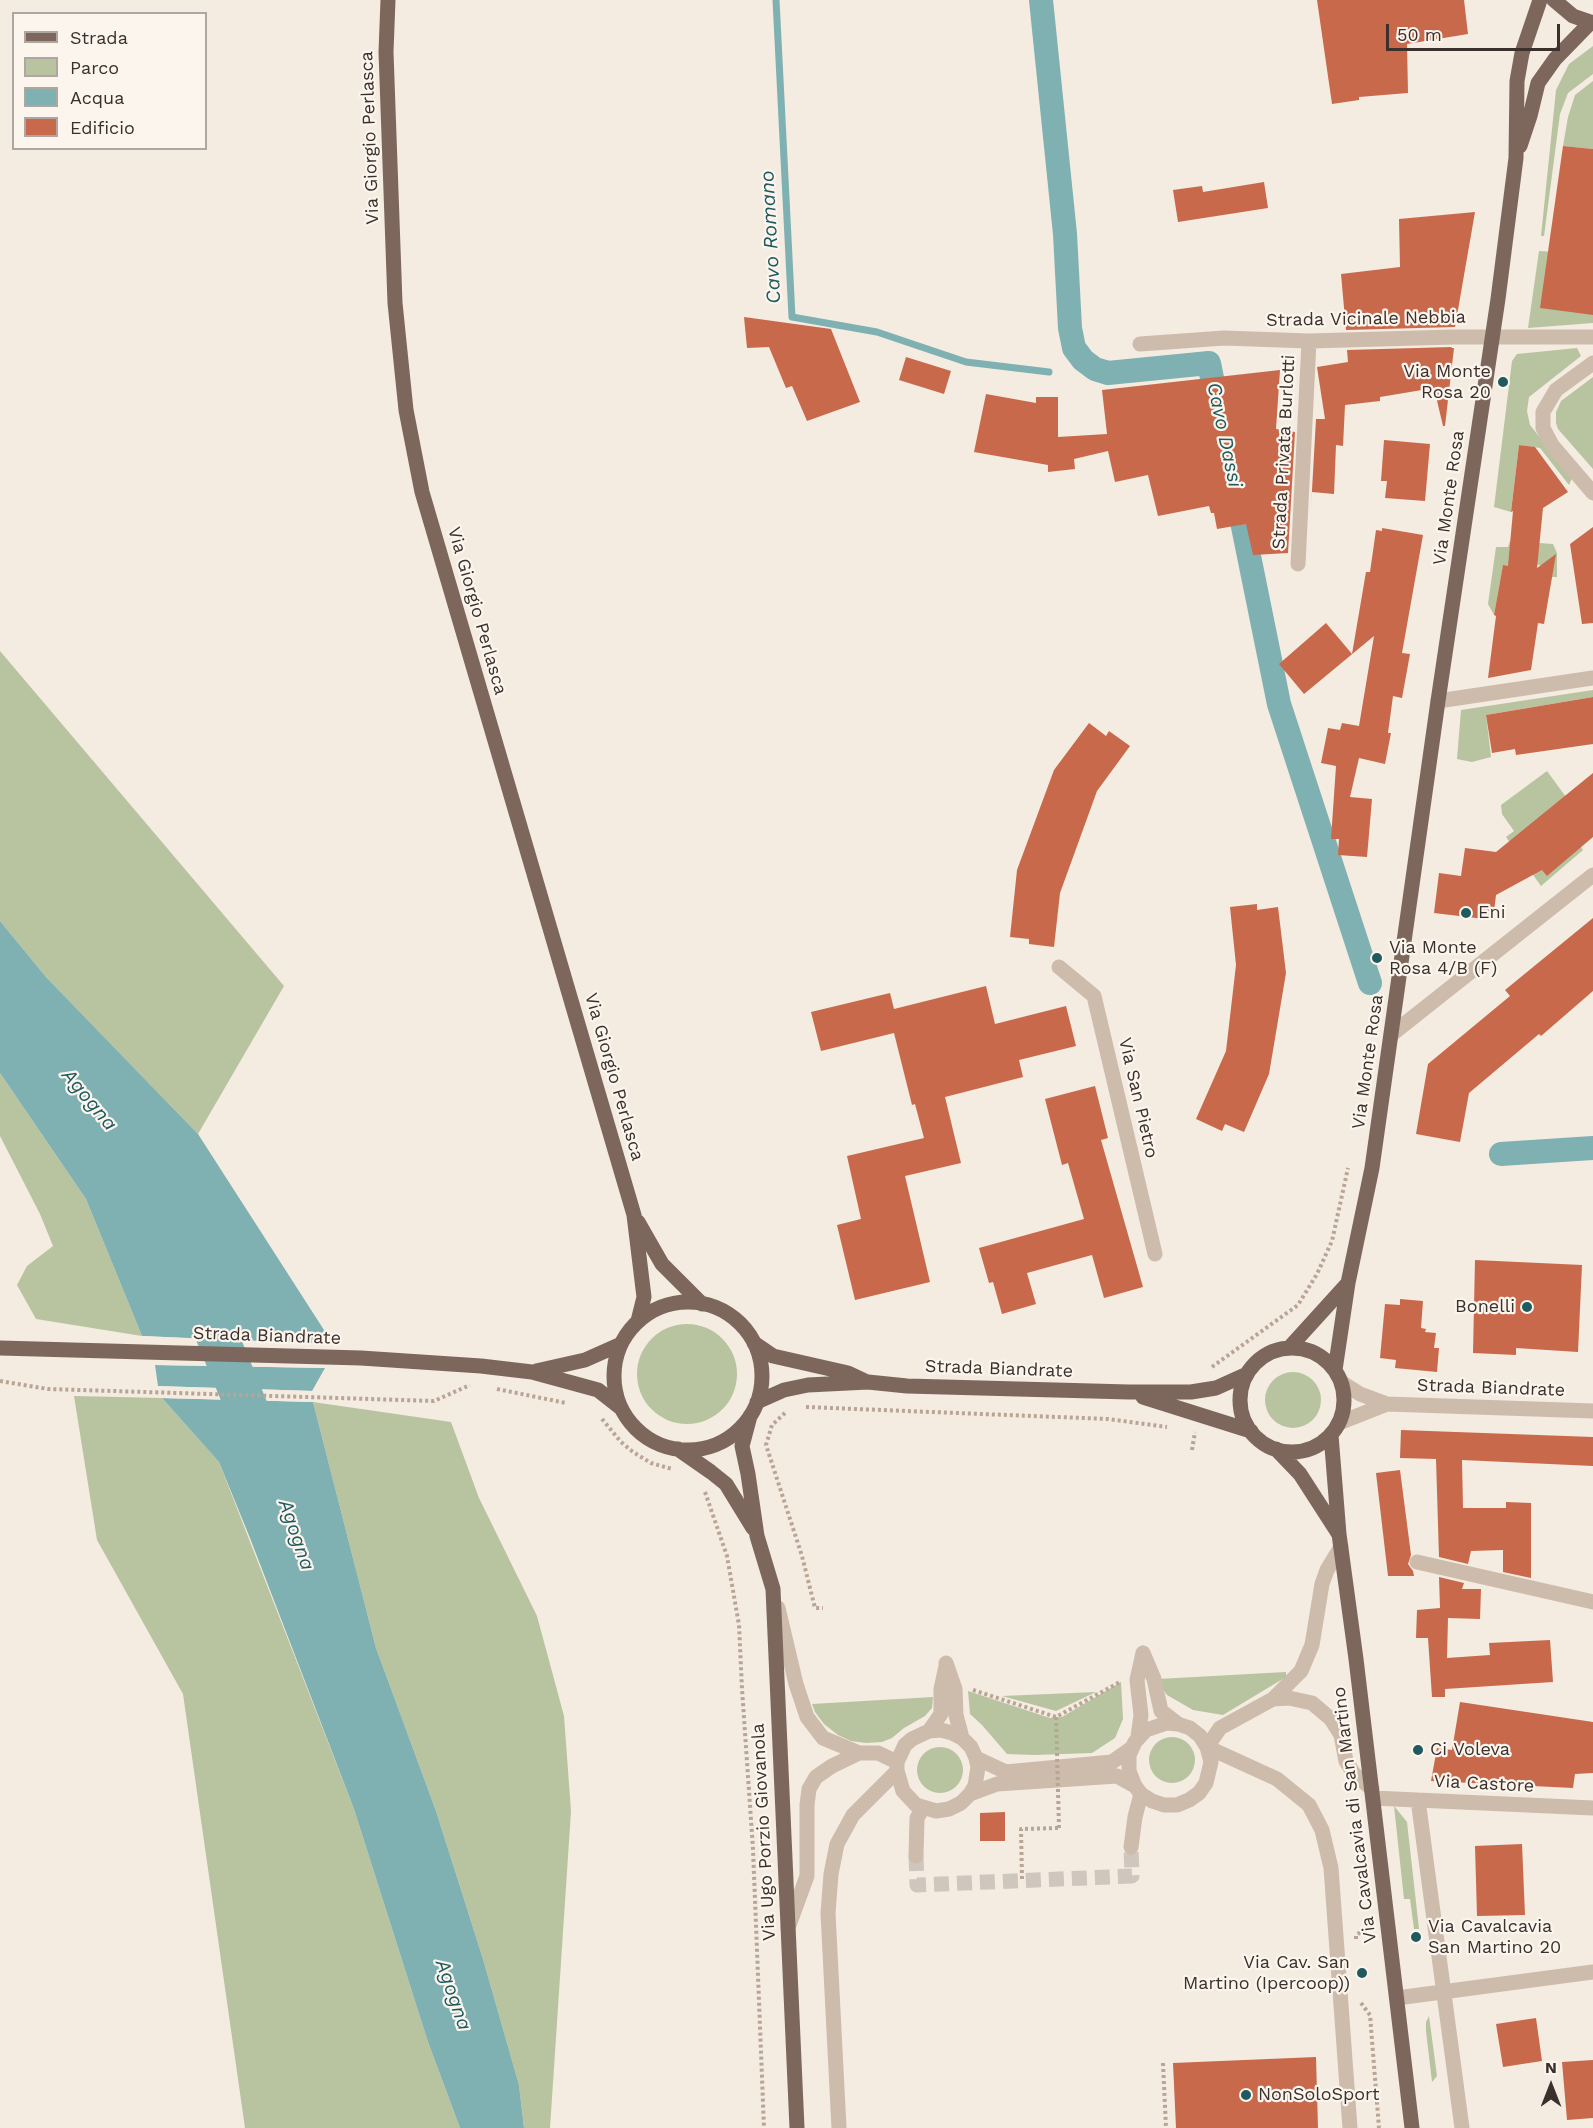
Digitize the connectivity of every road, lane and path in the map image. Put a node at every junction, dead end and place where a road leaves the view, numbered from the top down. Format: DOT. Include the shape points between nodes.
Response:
graph roads {
  1 [pos="388,0"];
  2 [pos="1540,0"];
  3 [pos="1554,0"];
  4 [pos="1592,22"];
  5 [pos="1516,158"];
  6 [pos="1492,337"];
  7 [pos="1593,337"];
  8 [pos="1309,341"];
  9 [pos="1140,344"];
  10 [pos="1593,363"];
  11 [pos="1593,493"];
  12 [pos="1298,564"];
  13 [pos="1593,678"];
  14 [pos="1438,701"];
  15 [pos="1593,875"];
  16 [pos="1059,967"];
  17 [pos="1392,1034"];
  18 [pos="1348,1168"];
  19 [pos="634,1215"];
  20 [pos="1155,1254"];
  21 [pos="1348,1284"];
  22 [pos="702,1304"];
  23 [pos="638,1321"];
  24 [pos="754,1343"];
  25 [pos="621,1344"];
  26 [pos="0,1347"];
  27 [pos="1289,1348"];
  28 [pos="532,1372"];
  29 [pos="1203,1373"];
  30 [pos="1247,1374"];
  31 [pos="1338,1376"];
  32 [pos="0,1382"];
  33 [pos="868,1382"];
  34 [pos="473,1383"];
  35 [pos="495,1389"];
  36 [pos="1129,1392"];
  37 [pos="1387,1404"];
  38 [pos="576,1405"];
  39 [pos="801,1407"];
  40 [pos="621,1408"];
  41 [pos="754,1409"];
  42 [pos="788,1411"];
  43 [pos="1593,1411"];
  44 [pos="599,1416"];
  45 [pos="1174,1428"];
  46 [pos="1335,1429"];
  47 [pos="1189,1430"];
  48 [pos="1251,1431"];
  49 [pos="678,1449"];
  50 [pos="1276,1449"];
  51 [pos="1192,1450"];
  52 [pos="679,1472"];
  53 [pos="699,1485"];
  54 [pos="757,1536"];
  55 [pos="1340,1540"];
  56 [pos="1417,1562"];
  57 [pos="773,1589"];
  58 [pos="1593,1602"];
  59 [pos="823,1608"];
  60 [pos="1124,1680"];
  61 [pos="966,1688"];
  62 [pos="1273,1699"];
  63 [pos="1056,1717"];
  64 [pos="1184,1726"];
  65 [pos="1220,1728"];
  66 [pos="929,1731"];
  67 [pos="962,1738"];
  68 [pos="1135,1743"];
  69 [pos="1207,1747"];
  70 [pos="859,1753"];
  71 [pos="976,1758"];
  72 [pos="897,1767"];
  73 [pos="1138,1790"];
  74 [pos="970,1794"];
  75 [pos="1372,1794"];
  76 [pos="1418,1800"];
  77 [pos="923,1808"];
  78 [pos="1593,1808"];
  79 [pos="1131,1847"];
  80 [pos="916,1856"];
  81 [pos="1023,1879"];
  82 [pos="1373,1924"];
  83 [pos="788,1928"];
  84 [pos="1357,1946"];
  85 [pos="1593,1972"];
  86 [pos="1445,1990"];
  87 [pos="1360,1992"];
  88 [pos="1397,1998"];
  89 [pos="1163,2063"];
  90 [pos="764,2128"];
  91 [pos="797,2128"];
  92 [pos="838,2128"];
  93 [pos="1166,2128"];
  94 [pos="1350,2128"];
  95 [pos="1379,2128"];
  96 [pos="1412,2128"];
  97 [pos="1462,2128"];
  1 -- 19 [label="main road, Via Giorgio Perlasca" via="386,52 395,303 406,410 422,492"];
  2 -- 5 [label="main road, Via Monte Rosa" via="1522,52 1517,81"];
  3 -- 4 [label="main road" via="1573,16"];
  4 -- 5 [label="main road, Via Monte Rosa" via="1555,59 1538,83"];
  5 -- 6 [label="main road, Via Monte Rosa"];
  6 -- 7 [label="street, Strada Vicinale Nebbia"];
  6 -- 8 [label="street, Strada Vicinale Nebbia"];
  6 -- 14 [label="main road, Via Monte Rosa"];
  8 -- 9 [label="street, Strada Vicinale Nebbia" via="1224,338"];
  8 -- 12 [label="street, Strada Privata Burlotti"];
  10 -- 11 [label="street" via="1556,390 1543,412 1543,428 1552,445"];
  13 -- 14 [label="street"];
  14 -- 17 [label="main road, Via Monte Rosa"];
  15 -- 17 [label="street"];
  16 -- 20 [label="street, Via San Pietro" via="1094,996"];
  17 -- 21 [label="main road, Via Monte Rosa" via="1372,1168"];
  18 -- 29 [label="path" via="1332,1241 1298,1305"];
  19 -- 22 [label="main road, Via Giorgio Perlasca" via="662,1264"];
  19 -- 23 [label="main road, Via Giorgio Perlasca" via="644,1297"];
  21 -- 27 [label="main road"];
  21 -- 31 [label="main road, Via Monte Rosa"];
  22 -- 23 [label="main road" via="668,1305"];
  22 -- 24 [label="main road" via="723,1311 741,1324"];
  23 -- 25 [label="main road"];
  24 -- 33 [label="main road, Strada Biandrate" via="773,1356 848,1373"];
  24 -- 41 [label="main road" via="761,1362 762,1382"];
  25 -- 28 [label="main road, Strada Biandrate" via="585,1360"];
  25 -- 40 [label="main road" via="614,1365 614,1387"];
  26 -- 28 [label="main road, Strada Biandrate" via="360,1358"];
  27 -- 30 [label="main road" via="1265,1356"];
  27 -- 31 [label="main road" via="1315,1353"];
  28 -- 40 [label="main road, Strada Biandrate" via="598,1390"];
  30 -- 36 [label="main road, Strada Biandrate" via="1216,1388 1191,1392"];
  30 -- 48 [label="main road" via="1240,1403"];
  31 -- 37 [label="street, Strada Biandrate" via="1360,1394"];
  31 -- 46 [label="main road" via="1344,1410"];
  32 -- 34 [label="path" via="48,1389 434,1401"];
  33 -- 36 [label="main road, Strada Biandrate"];
  33 -- 41 [label="main road, Strada Biandrate" via="784,1390"];
  35 -- 38 [label="path"];
  36 -- 48 [label="main road, Strada Biandrate"];
  37 -- 43 [label="street, Strada Biandrate"];
  37 -- 46 [label="street, Strada Biandrate"];
  39 -- 45 [label="path" via="1098,1419"];
  40 -- 49 [label="main road" via="644,1436"];
  41 -- 49 [label="main road" via="737,1431 719,1443 699,1449"];
  41 -- 54 [label="main road, Via Ugo Porzio Giovanola" via="742,1446"];
  42 -- 59 [label="path" via="772,1425 766,1445 815,1608"];
  44 -- 52 [label="path" via="633,1452"];
  46 -- 50 [label="main road" via="1319,1444 1305,1450"];
  46 -- 55 [label="main road, Via Cavalcavia di San Martino"];
  47 -- 51 [label="path" via="1195,1431"];
  48 -- 50 [label="main road"];
  49 -- 54 [label="main road, Via Ugo Porzio Giovanola" via="726,1484"];
  50 -- 55 [label="main road, Via Cavalcavia di San Martino" via="1300,1474"];
  53 -- 90 [label="path" via="705,1492 727,1556 740,1625"];
  54 -- 57 [label="main road, Via Ugo Porzio Giovanola"];
  55 -- 62 [label="street" via="1322,1584 1312,1645 1301,1671"];
  55 -- 75 [label="main road, Via Cavalcavia di San Martino"];
  56 -- 58 [label="street"];
  57 -- 70 [label="street" via="807,1717 823,1738"];
  57 -- 83 [label="main road, Via Ugo Porzio Giovanola"];
  60 -- 63 [label="path"];
  61 -- 63 [label="path"];
  62 -- 65 [label="street"];
  62 -- 75 [label="street" via="1312,1702 1330,1719 1341,1735 1346,1761"];
  63 -- 81 [label="path, bridge" via="1059,1828 1021,1829"];
  64 -- 65 [label="street"];
  64 -- 68 [label="street" via="1156,1725"];
  64 -- 68 [label="street" via="1161,1711 1143,1653 1137,1680 1141,1714"];
  64 -- 69 [label="street" via="1200,1736"];
  65 -- 69 [label="street"];
  66 -- 67 [label="street" via="941,1730"];
  66 -- 67 [label="street" via="941,1714 946,1663 955,1689"];
  66 -- 72 [label="street" via="905,1745"];
  67 -- 71 [label="street"];
  68 -- 71 [label="street" via="1112,1762 1006,1772"];
  68 -- 73 [label="street" via="1128,1763"];
  69 -- 73 [label="street" via="1211,1762 1208,1776 1199,1793 1189,1800 1164,1804 1152,1801"];
  69 -- 94 [label="street" via="1277,1779 1309,1805 1322,1830 1331,1868"];
  70 -- 72 [label="street" via="878,1753"];
  70 -- 83 [label="street" via="832,1766 816,1778 809,1790 807,1876"];
  71 -- 74 [label="street" via="977,1776"];
  72 -- 77 [label="street" via="903,1791"];
  72 -- 92 [label="street" via="853,1815 837,1844 831,1874 828,1913"];
  73 -- 74 [label="street" via="1117,1776 997,1784"];
  73 -- 79 [label="street"];
  74 -- 77 [label="street" via="949,1809"];
  75 -- 76 [label="street, Via Castore"];
  75 -- 88 [label="main road, Via Cavalcavia di San Martino"];
  76 -- 78 [label="street, Via Castore"];
  76 -- 86 [label="street"];
  77 -- 80 [label="street" via="917,1818"];
  82 -- 84 [label="path" via="1356,1935"];
  83 -- 91 [label="main road, Via Ugo Porzio Giovanola"];
  85 -- 86 [label="street"];
  86 -- 88 [label="street"];
  86 -- 97 [label="street"];
  87 -- 95 [label="path" via="1361,2003 1370,2015"];
  88 -- 96 [label="main road, Via Cavalcavia di San Martino"];
  89 -- 93 [label="path"];
}
